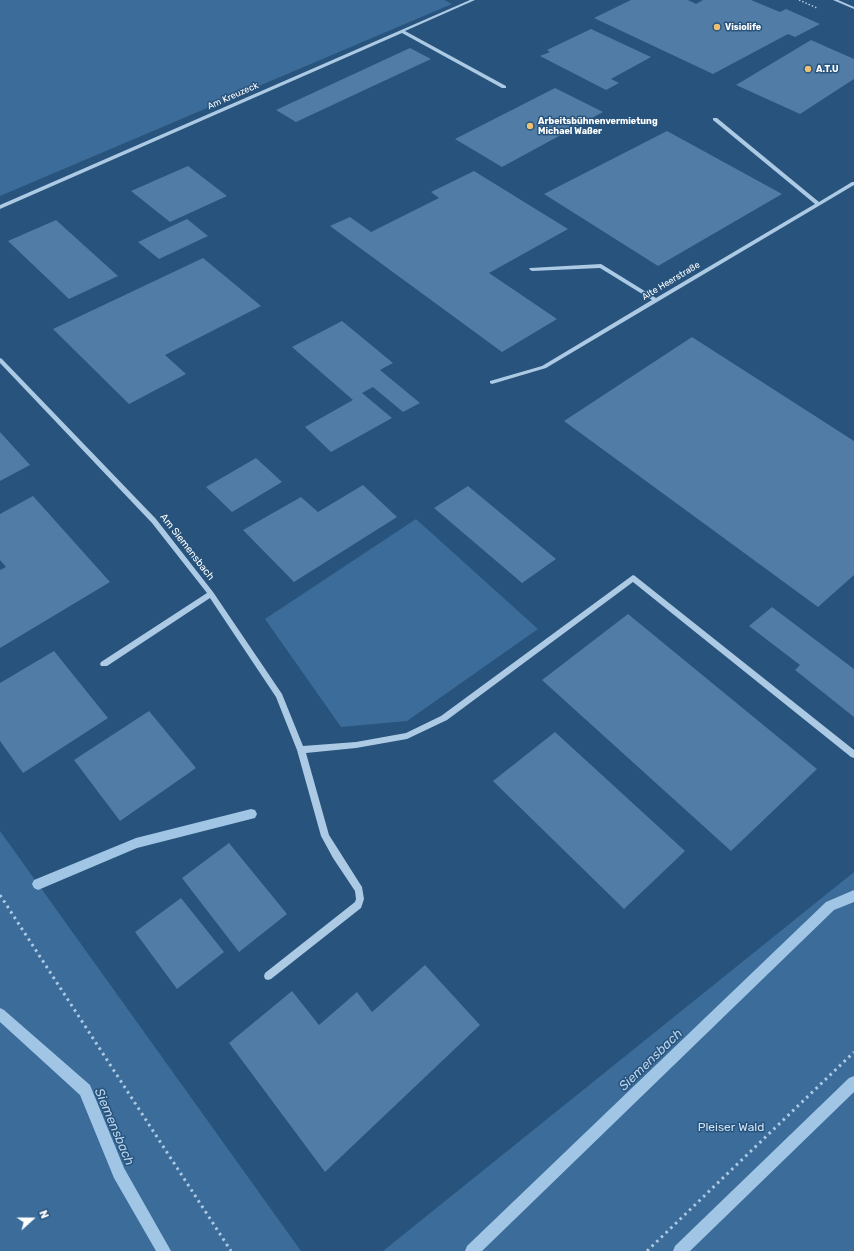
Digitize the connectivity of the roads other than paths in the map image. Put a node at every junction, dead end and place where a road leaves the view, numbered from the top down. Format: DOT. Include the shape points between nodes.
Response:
graph roads {
  1 [pos="473,0"];
  2 [pos="835,0"];
  3 [pos="854,8"];
  4 [pos="402,31"];
  5 [pos="504,87"];
  6 [pos="715,119"];
  7 [pos="854,183"];
  8 [pos="818,204"];
  9 [pos="0,207"];
  10 [pos="532,269"];
  11 [pos="656,300"];
  12 [pos="0,360"];
  13 [pos="492,382"];
  14 [pos="211,594"];
  15 [pos="104,664"];
  16 [pos="301,750"];
  17 [pos="854,755"];
  18 [pos="268,976"];
  1 -- 4 [label="street, Am Kreuzeck"];
  2 -- 3 [label="street"];
  4 -- 5 [label="street"];
  4 -- 9 [label="street, Am Kreuzeck"];
  6 -- 8 [label="street"];
  7 -- 8 [label="street, Alte Heerstraße"];
  8 -- 11 [label="street, Alte Heerstraße"];
  10 -- 11 [label="street" via="601,266"];
  11 -- 13 [label="street, Alte Heerstraße" via="544,367"];
  12 -- 14 [label="street, Am Siemensbach" via="154,521"];
  14 -- 15 [label="street"];
  14 -- 16 [label="street, Am Siemensbach" via="280,696"];
  16 -- 17 [label="street" via="356,745 406,736 444,718 633,578"];
  16 -- 18 [label="street, Am Siemensbach" via="325,836 359,890 360,899 358,905"];
}
